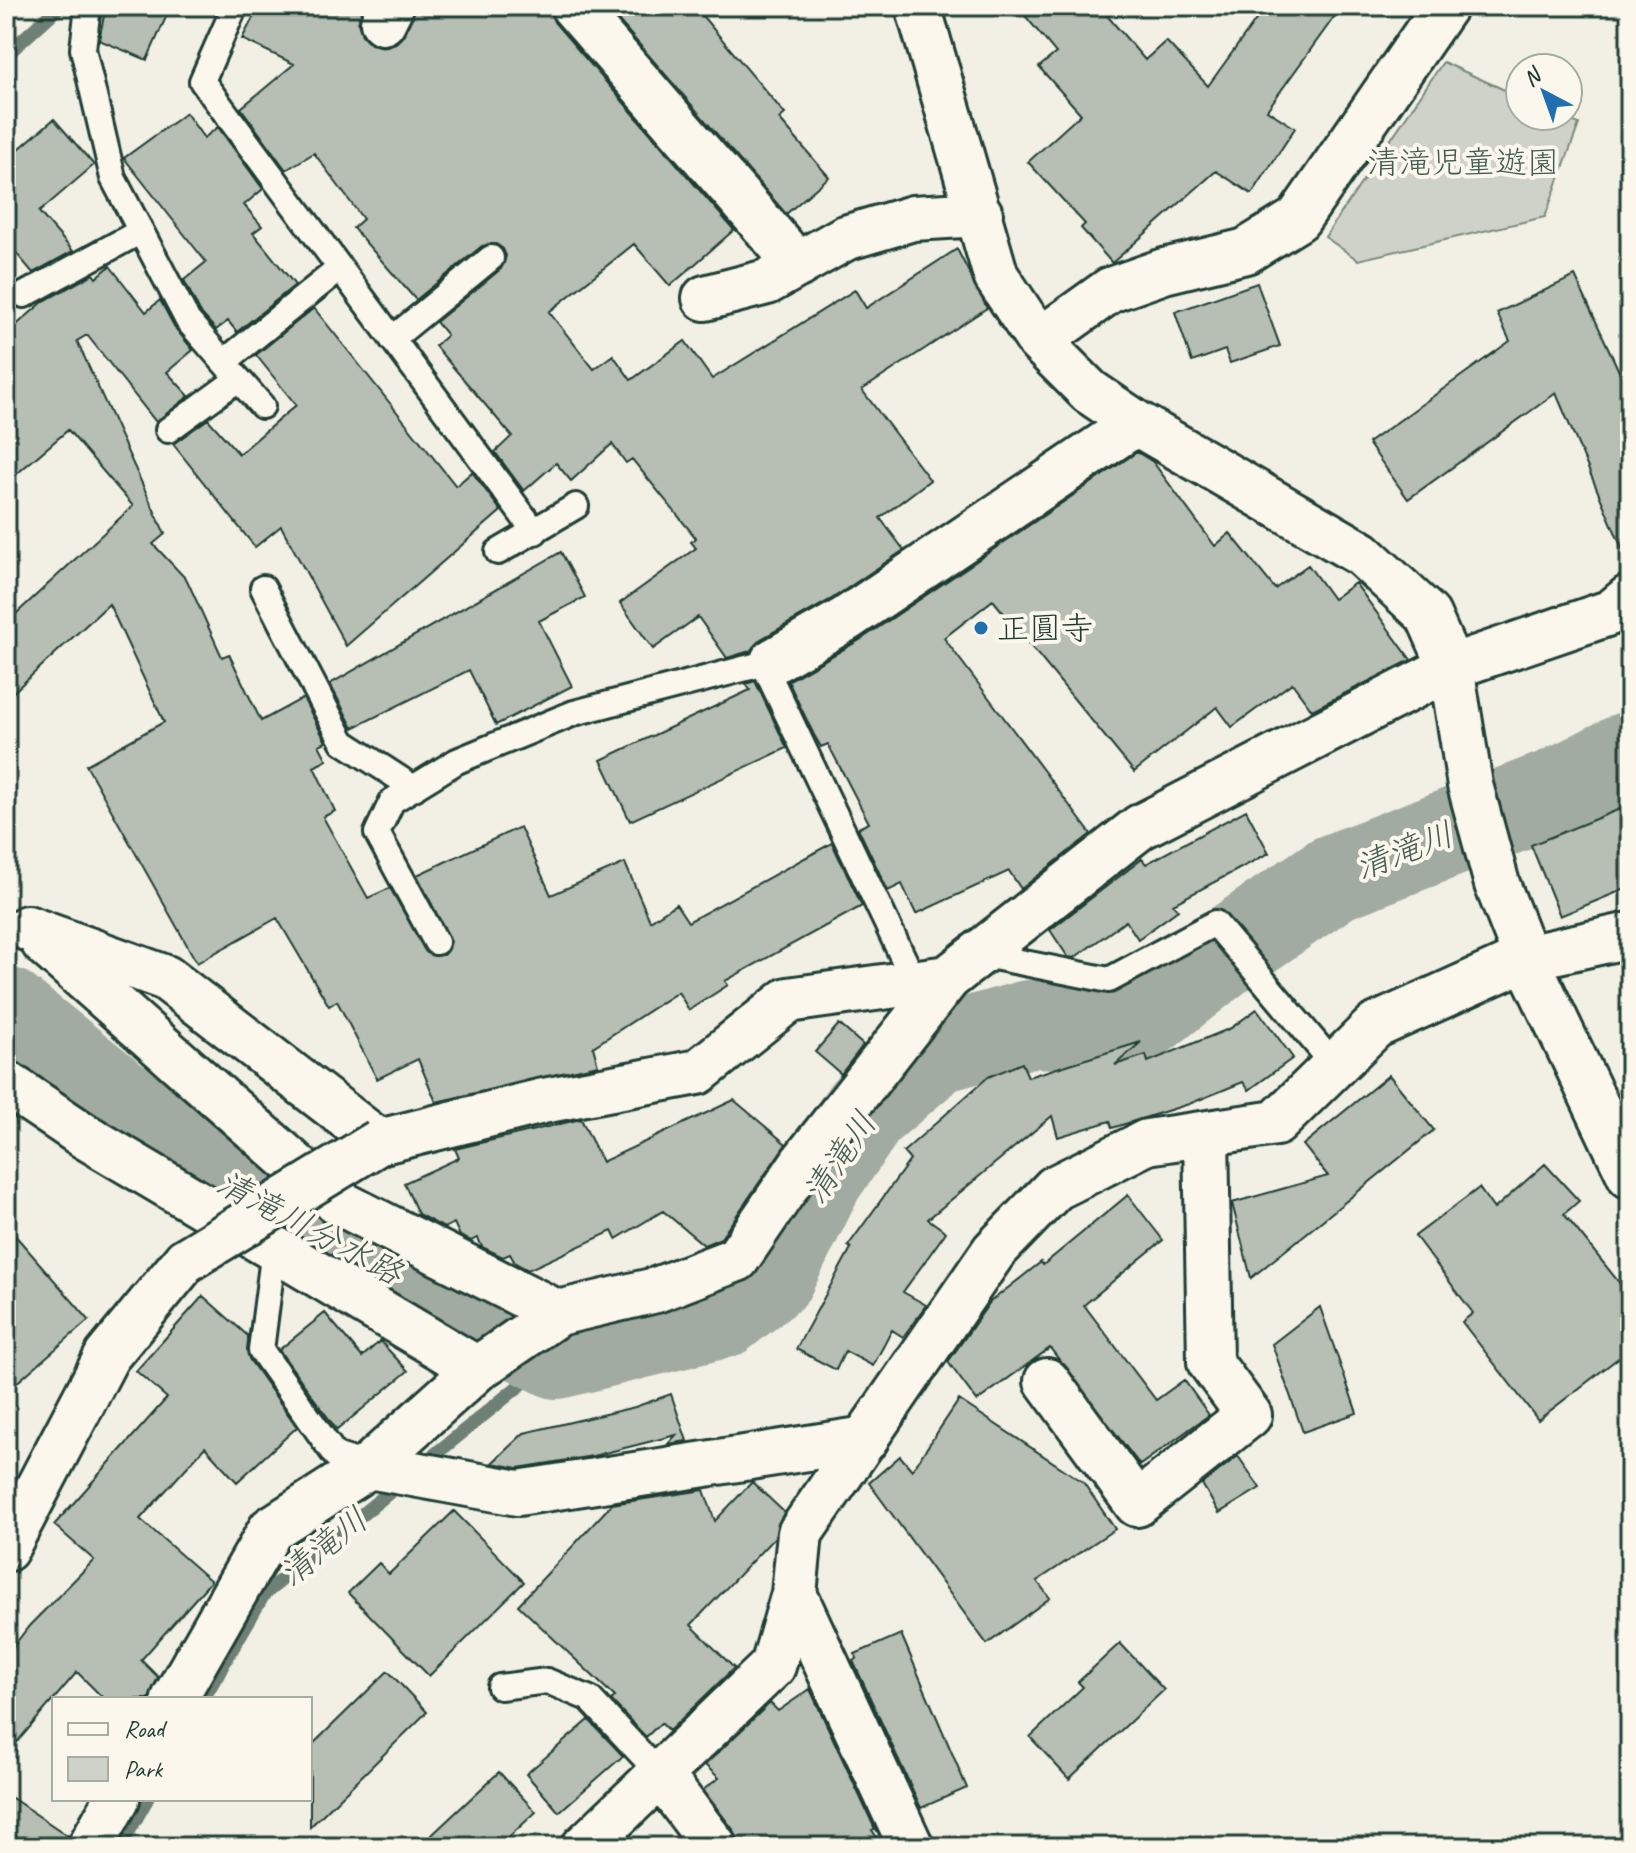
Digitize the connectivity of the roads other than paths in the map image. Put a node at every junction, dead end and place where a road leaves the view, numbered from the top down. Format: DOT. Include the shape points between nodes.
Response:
graph roads {
  1 [pos="88,6"];
  2 [pos="235,6"];
  3 [pos="573,6"];
  4 [pos="918,6"];
  5 [pos="1445,6"];
  6 [pos="980,214"];
  7 [pos="141,231"];
  8 [pos="491,258"];
  9 [pos="798,265"];
  10 [pos="340,268"];
  11 [pos="24,295"];
  12 [pos="705,298"];
  13 [pos="392,339"];
  14 [pos="1039,341"];
  15 [pos="231,370"];
  16 [pos="262,406"];
  17 [pos="1136,423"];
  18 [pos="168,430"];
  19 [pos="576,506"];
  20 [pos="535,532"];
  21 [pos="498,552"];
  22 [pos="263,588"];
  23 [pos="1630,597"];
  24 [pos="768,662"];
  25 [pos="1451,667"];
  26 [pos="414,788"];
  27 [pos="16,919"];
  28 [pos="1630,935"];
  29 [pos="436,942"];
  30 [pos="1526,958"];
  31 [pos="947,972"];
  32 [pos="1335,1066"];
  33 [pos="6,1083"];
  34 [pos="1206,1134"];
  35 [pos="379,1142"];
  36 [pos="1630,1176"];
  37 [pos="274,1249"];
  38 [pos="549,1320"];
  39 [pos="487,1362"];
  40 [pos="1047,1381"];
  41 [pos="866,1439"];
  42 [pos="381,1468"];
  43 [pos="6,1549"];
  44 [pos="794,1594"];
  45 [pos="500,1687"];
  46 [pos="175,1697"];
  47 [pos="660,1774"];
  48 [pos="116,1801"];
  49 [pos="90,1847"];
  50 [pos="584,1847"];
  51 [pos="715,1847"];
  52 [pos="911,1847"];
  1 -- 7 [label="lane" via="83,49 113,178"];
  2 -- 10 [label="lane" via="202,81"];
  3 -- 9 [label="street"];
  4 -- 6 [label="street"];
  5 -- 14 [label="street" via="1298,219 1246,251 1110,290"];
  6 -- 9 [label="street" via="913,218 845,238"];
  6 -- 14 [label="street" via="996,276"];
  7 -- 11 [label="lane"];
  7 -- 15 [label="lane" via="188,321"];
  8 -- 13 [label="lane"];
  9 -- 12 [label="street" via="767,282"];
  10 -- 13 [label="lane"];
  10 -- 15 [label="lane"];
  13 -- 20 [label="lane"];
  14 -- 17 [label="street" via="1090,392"];
  15 -- 16 [label="lane"];
  15 -- 18 [label="lane"];
  17 -- 24 [label="street" via="846,619"];
  17 -- 25 [label="street" via="1362,554 1428,615"];
  19 -- 20 [label="lane"];
  20 -- 21 [label="lane"];
  22 -- 26 [label="lane" via="343,742"];
  23 -- 25 [label="street" via="1612,612"];
  24 -- 26 [label="lane" via="574,713 457,761"];
  24 -- 31 [label="lane"];
  25 -- 30 [label="street" via="1470,785 1497,884"];
  25 -- 31 [label="street" via="1140,827"];
  26 -- 29 [label="lane" via="392,801 377,833"];
  27 -- 35 [label="street" via="166,978"];
  27 -- 38 [label="street" via="336,1201"];
  28 -- 30 [label="street"];
  30 -- 32 [label="street" via="1375,1026"];
  30 -- 36 [label="street"];
  31 -- 32 [label="lane" via="1109,980 1215,923"];
  31 -- 35 [label="street" via="788,1000 698,1072 543,1101"];
  31 -- 38 [label="street" via="803,1162 737,1259 656,1290"];
  32 -- 34 [label="street" via="1276,1123"];
  33 -- 37 [label="street"];
  34 -- 40 [label="street" via="1210,1362 1249,1415 1137,1504"];
  34 -- 41 [label="street" via="1147,1142 1055,1188 994,1251"];
  35 -- 43 [label="street, bridge" via="186,1260 107,1356"];
  37 -- 39 [label="street"];
  37 -- 42 [label="lane" via="261,1350 335,1455"];
  38 -- 39 [label="street"];
  39 -- 42 [label="street"];
  41 -- 42 [label="street" via="518,1493"];
  41 -- 44 [label="street" via="800,1533"];
  42 -- 46 [label="street" via="271,1529"];
  44 -- 47 [label="street" via="773,1666"];
  44 -- 52 [label="street"];
  45 -- 47 [label="lane" via="547,1681 590,1699"];
  47 -- 50 [label="street"];
  47 -- 51 [label="street"];
  48 -- 49 [label="street"];
}
